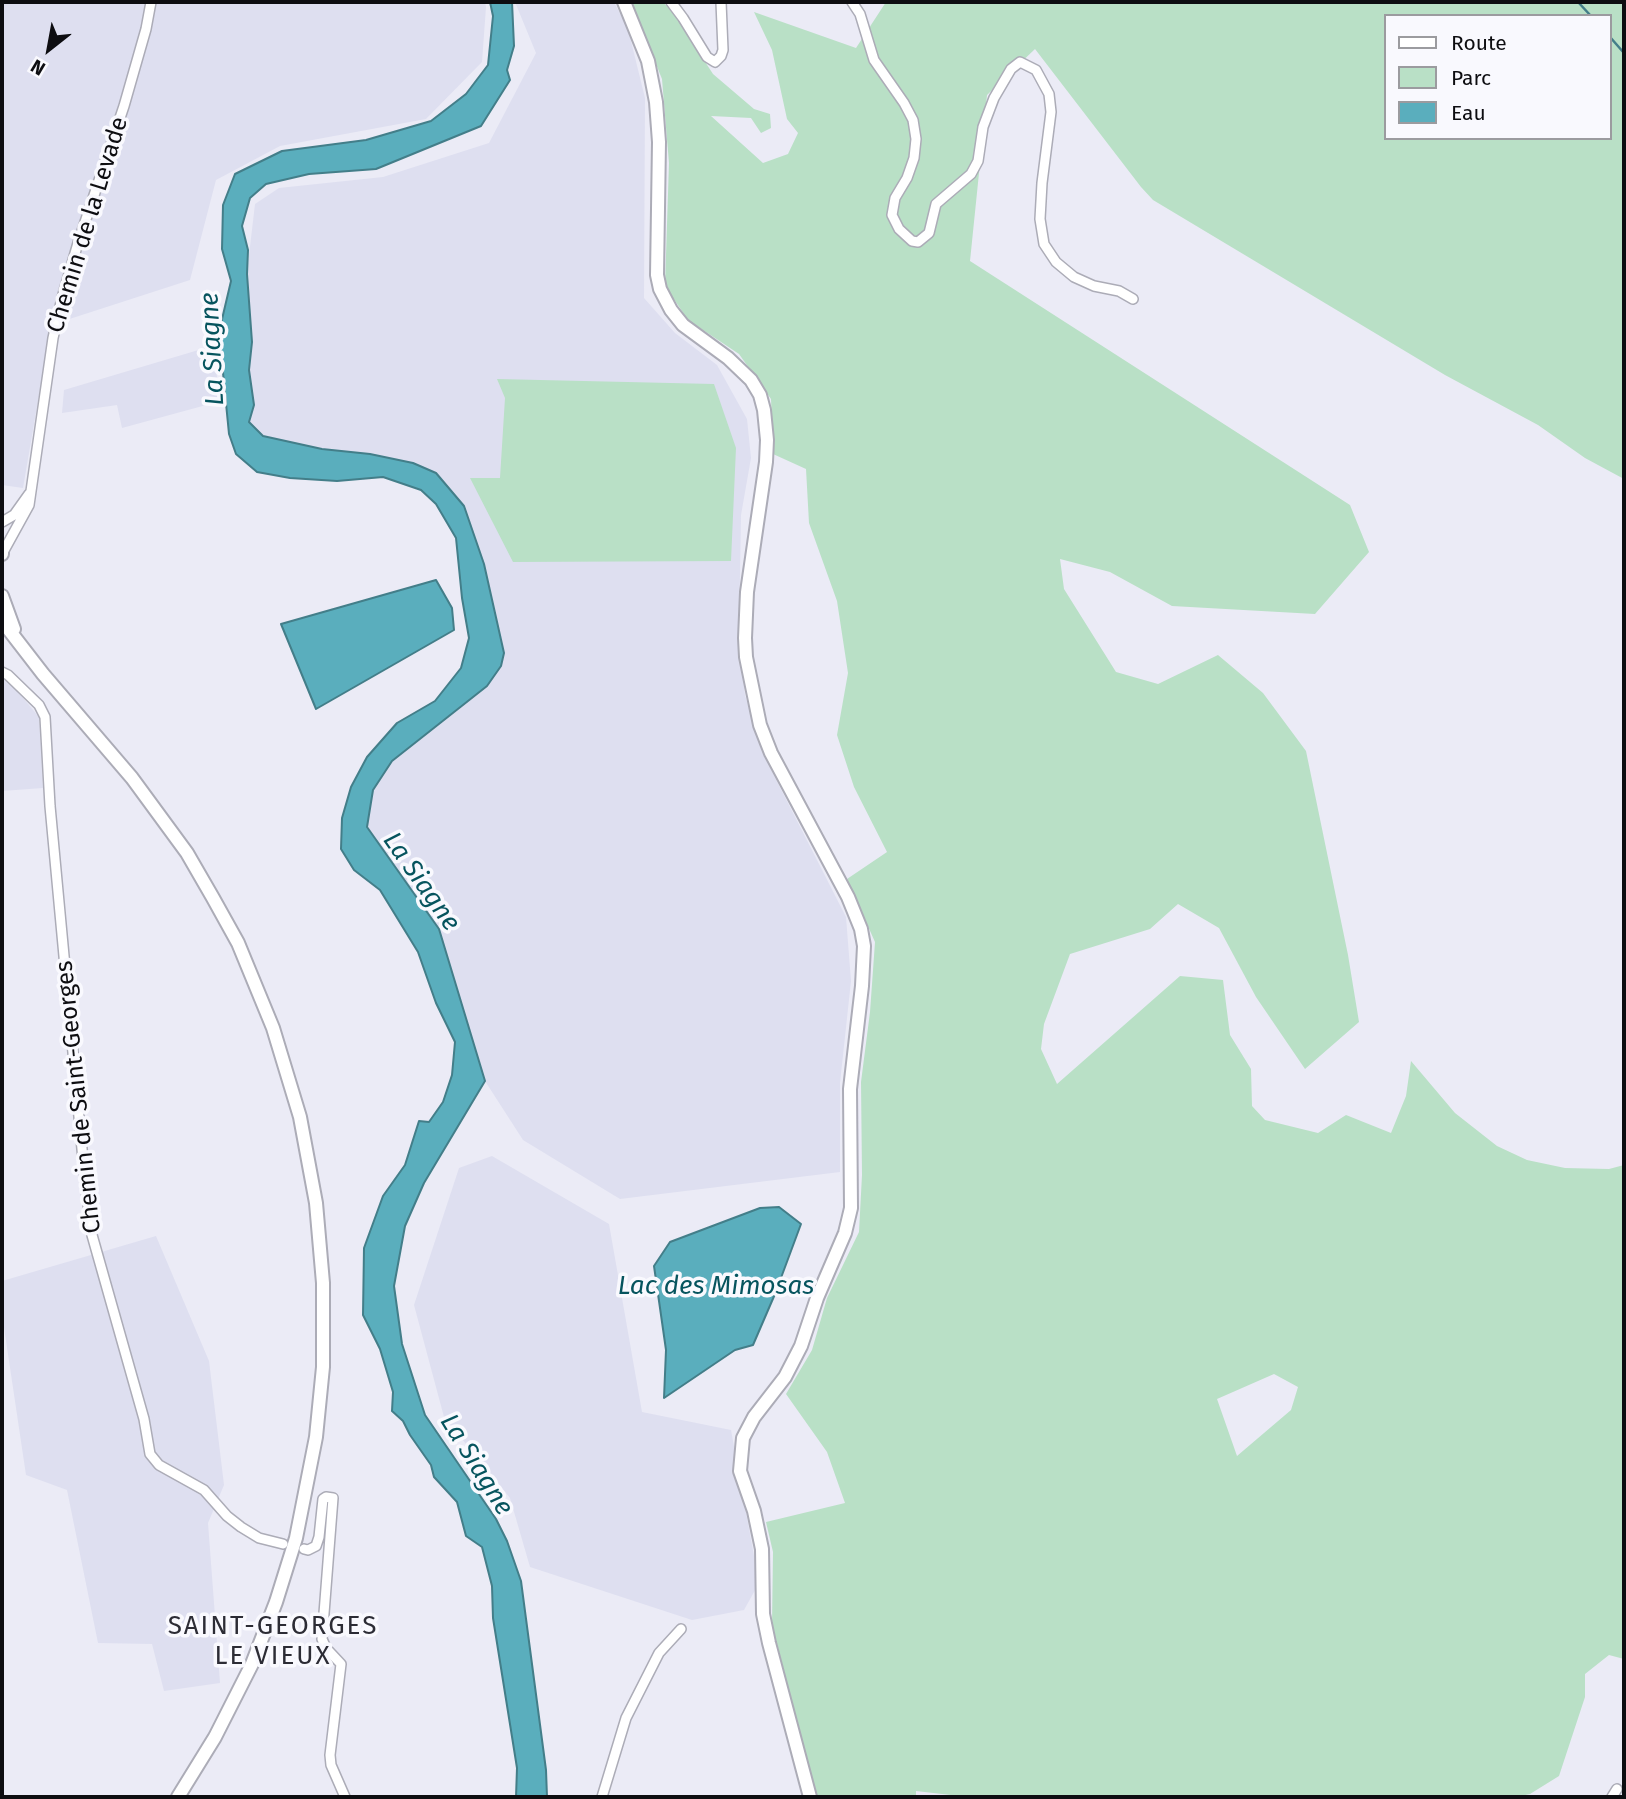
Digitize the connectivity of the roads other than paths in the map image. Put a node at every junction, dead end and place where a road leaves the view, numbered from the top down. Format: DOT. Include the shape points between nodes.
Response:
graph roads {
  1 [pos="151,2"];
  2 [pos="624,2"];
  3 [pos="671,2"];
  4 [pos="721,2"];
  5 [pos="852,2"];
  6 [pos="1133,299"];
  7 [pos="30,493"];
  8 [pos="2,522"];
  9 [pos="2,554"];
  10 [pos="2,596"];
  11 [pos="2,621"];
  12 [pos="23,648"];
  13 [pos="2,672"];
  14 [pos="283,1544"];
  15 [pos="304,1549"];
  16 [pos="681,1629"];
  17 [pos="178,1797"];
  18 [pos="345,1797"];
  19 [pos="602,1797"];
  20 [pos="810,1797"];
  1 -- 7 [label="street, Chemin de la Levade" via="124,106 62,298"];
  2 -- 20 [label="main road" via="648,61 656,102 660,289 683,324 751,380 764,410 766,462 745,638 760,725 848,897 864,946 850,1089 851,1208 801,1346 743,1438 740,1471 762,1549 763,1614 769,1643"];
  3 -- 4 [label="street" via="715,62 723,50"];
  5 -- 6 [label="street" via="874,60 913,120 915,158 895,198 892,215 898,229 918,243 929,233 936,204 971,174 994,98 1020,62 1035,70 1049,94 1042,195 1044,244 1074,277"];
  7 -- 8 [label="street" via="14,515"];
  7 -- 9 [label="street, Chemin de la Levade" via="26,513"];
  10 -- 12 [label="main road"];
  11 -- 12 [label="main road"];
  12 -- 17 [label="main road" via="160,815 238,943 288,1073 316,1203 323,1283 323,1367 316,1437 296,1538 252,1664"];
  13 -- 14 [label="street, Chemin de Saint-Georges" via="39,705 45,717 92,1235 150,1454 159,1465 204,1490 241,1527"];
  15 -- 18 [label="street" via="316,1546 323,1499 333,1498 322,1639 341,1664 330,1755"];
  16 -- 19 [label="street" via="659,1653 626,1718"];
}
